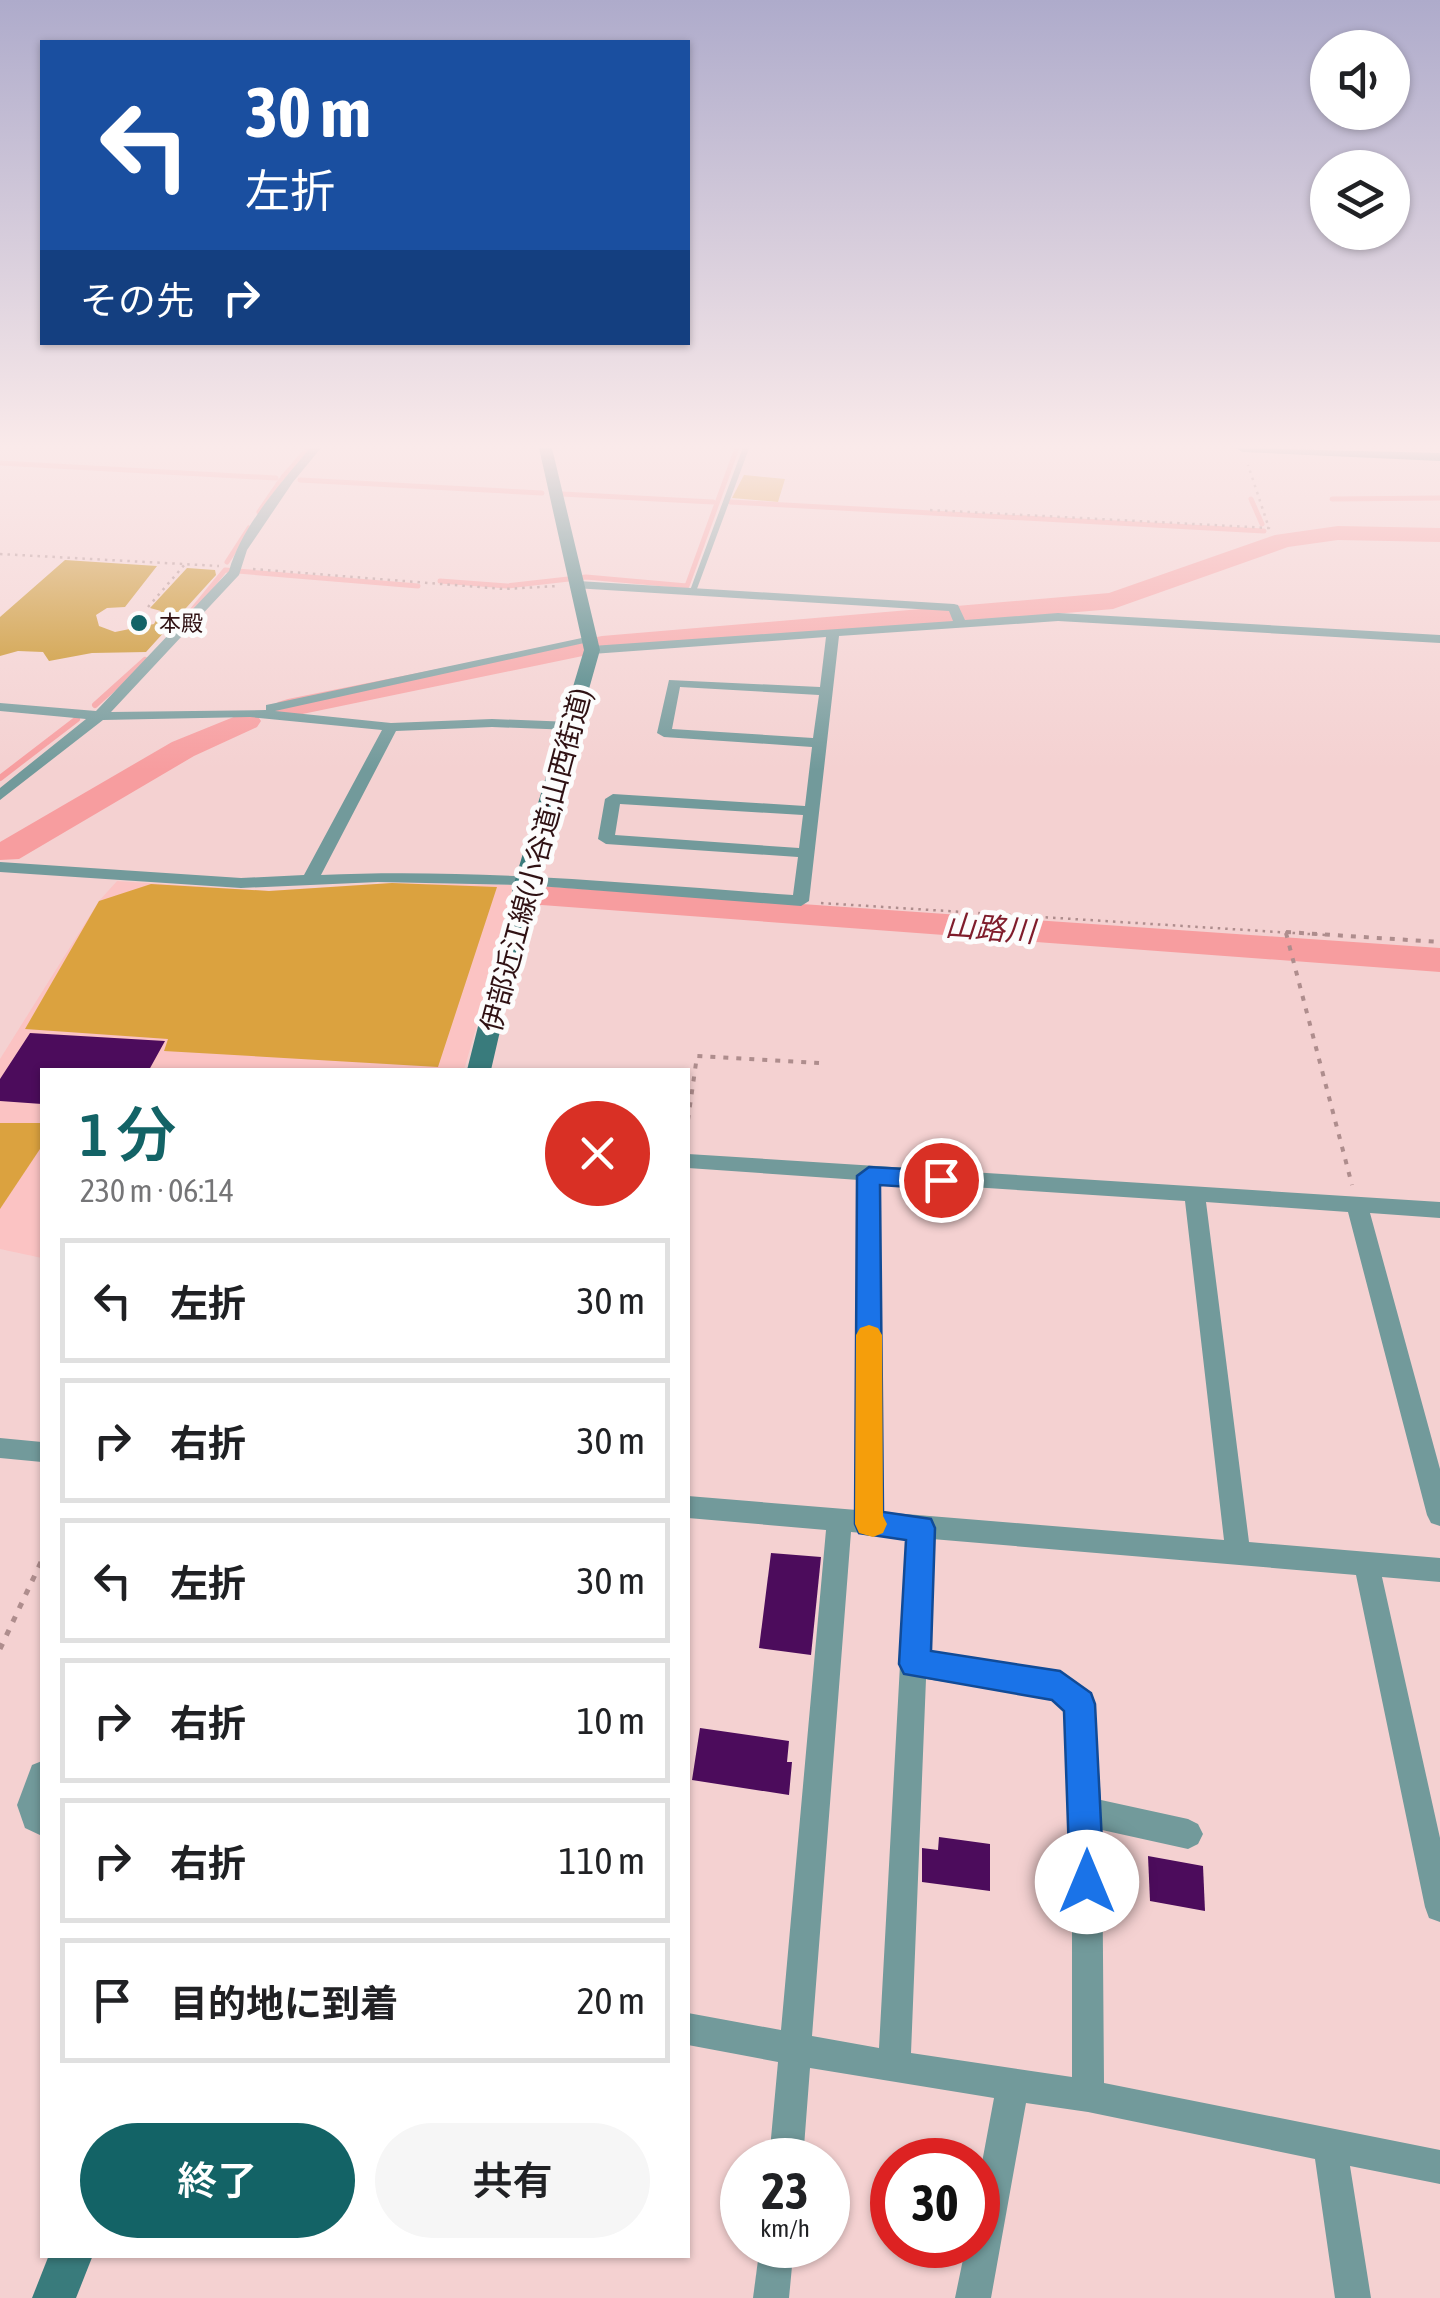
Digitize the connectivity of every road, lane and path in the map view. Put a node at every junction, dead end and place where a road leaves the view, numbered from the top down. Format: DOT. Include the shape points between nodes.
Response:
graph roads {
  1 [pos="10,555"];
  2 [pos="15,555"];
  3 [pos="240,555"];
  4 [pos="570,555"];
  5 [pos="706,555"];
  6 [pos="186,563"];
  7 [pos="0,564"];
  8 [pos="237,570"];
  9 [pos="576,580"];
  10 [pos="693,590"];
  11 [pos="148,608"];
  12 [pos="960,623"];
  13 [pos="833,632"];
  14 [pos="1440,639"];
  15 [pos="592,644"];
  16 [pos="826,691"];
  17 [pos="0,707"];
  18 [pos="250,712"];
  19 [pos="99,716"];
  20 [pos="572,726"];
  21 [pos="392,727"];
  22 [pos="820,743"];
  23 [pos="0,795"];
  24 [pos="811,810"];
  25 [pos="806,854"];
  26 [pos="0,867"];
  27 [pos="310,880"];
  28 [pos="525,880"];
  29 [pos="802,902"];
  30 [pos="1286,932"];
  31 [pos="1440,942"];
  32 [pos="819,1064"];
  33 [pos="479,1068"];
  34 [pos="690,1107"];
  35 [pos="690,1161"];
  36 [pos="869,1176"];
  37 [pos="1195,1195"];
  38 [pos="1357,1204"];
  39 [pos="1440,1210"];
  40 [pos="0,1448"];
  41 [pos="40,1452"];
  42 [pos="690,1507"];
  43 [pos="1440,1515"];
  44 [pos="839,1521"];
  45 [pos="869,1524"];
  46 [pos="920,1528"];
  47 [pos="1238,1552"];
  48 [pos="40,1564"];
  49 [pos="1366,1565"];
  50 [pos="1440,1570"];
  51 [pos="0,1649"];
  52 [pos="915,1664"];
  53 [pos="40,1781"];
  54 [pos="1087,1812"];
  55 [pos="40,1821"];
  56 [pos="1188,1834"];
  57 [pos="1440,1908"];
  58 [pos="690,2029"];
  59 [pos="798,2050"];
  60 [pos="894,2067"];
  61 [pos="1013,2086"];
  62 [pos="1088,2096"];
  63 [pos="788,2138"];
  64 [pos="1330,2147"];
  65 [pos="1440,2166"];
  66 [pos="70,2258"];
  67 [pos="775,2268"];
  68 [pos="54,2298"];
  69 [pos="772,2298"];
  70 [pos="973,2298"];
  71 [pos="1354,2298"];
  1 -- 7 [label="path"];
  2 -- 6 [label="path"];
  3 -- 8 [label="street"];
  4 -- 9 [label="main road"];
  5 -- 10 [label="lane"];
  6 -- 8 [label="path"];
  6 -- 11 [label="path"];
  8 -- 9 [label="path" via="504,590"];
  8 -- 19 [label="street"];
  9 -- 10 [label="street"];
  9 -- 15 [label="main road"];
  10 -- 12 [label="street" via="954,608"];
  12 -- 13 [label="street"];
  12 -- 14 [label="street" via="1058,617"];
  13 -- 15 [label="street"];
  13 -- 16 [label="street"];
  15 -- 18 [label="street"];
  15 -- 20 [label="main road, 伊部近江線(小谷道;山西街道)"];
  16 -- 22 [label="street"];
  16 -- 22 [label="street" via="674,683 664,733"];
  17 -- 19 [label="street"];
  18 -- 19 [label="street"];
  18 -- 21 [label="street"];
  19 -- 23 [label="street"];
  20 -- 21 [label="street"];
  20 -- 28 [label="main road, 伊部近江線(小谷道;山西街道)"];
  21 -- 27 [label="street"];
  22 -- 24 [label="street"];
  24 -- 25 [label="street"];
  24 -- 25 [label="street" via="613,800 606,839"];
  25 -- 29 [label="street"];
  26 -- 27 [label="street" via="241,883"];
  27 -- 28 [label="street"];
  28 -- 29 [label="street"];
  28 -- 33 [label="main road, 伊部近江線(小谷道;山西街道)"];
  29 -- 30 [label="path"];
  30 -- 31 [label="path"];
  30 -- 38 [label="path"];
  32 -- 34 [label="path" via="698,1056"];
  35 -- 36 [label="street"];
  36 -- 37 [label="street"];
  36 -- 45 [label="street"];
  37 -- 38 [label="street"];
  37 -- 47 [label="street"];
  38 -- 39 [label="street"];
  38 -- 43 [label="street"];
  40 -- 41 [label="street"];
  42 -- 44 [label="street"];
  44 -- 45 [label="street"];
  44 -- 59 [label="street"];
  45 -- 46 [label="street"];
  46 -- 47 [label="street"];
  46 -- 52 [label="street"];
  47 -- 49 [label="street"];
  48 -- 51 [label="path"];
  49 -- 50 [label="street"];
  49 -- 57 [label="street"];
  52 -- 54 [label="street" via="1060,1686 1080,1704"];
  52 -- 60 [label="street"];
  53 -- 55 [label="street" via="31,1806"];
  54 -- 56 [label="street"];
  54 -- 62 [label="street"];
  58 -- 59 [label="street"];
  59 -- 60 [label="street"];
  59 -- 63 [label="street"];
  60 -- 61 [label="street"];
  61 -- 62 [label="street"];
  61 -- 70 [label="street"];
  62 -- 64 [label="street"];
  64 -- 65 [label="street"];
  64 -- 71 [label="street"];
  66 -- 68 [label="main road"];
  67 -- 69 [label="street"];
}
